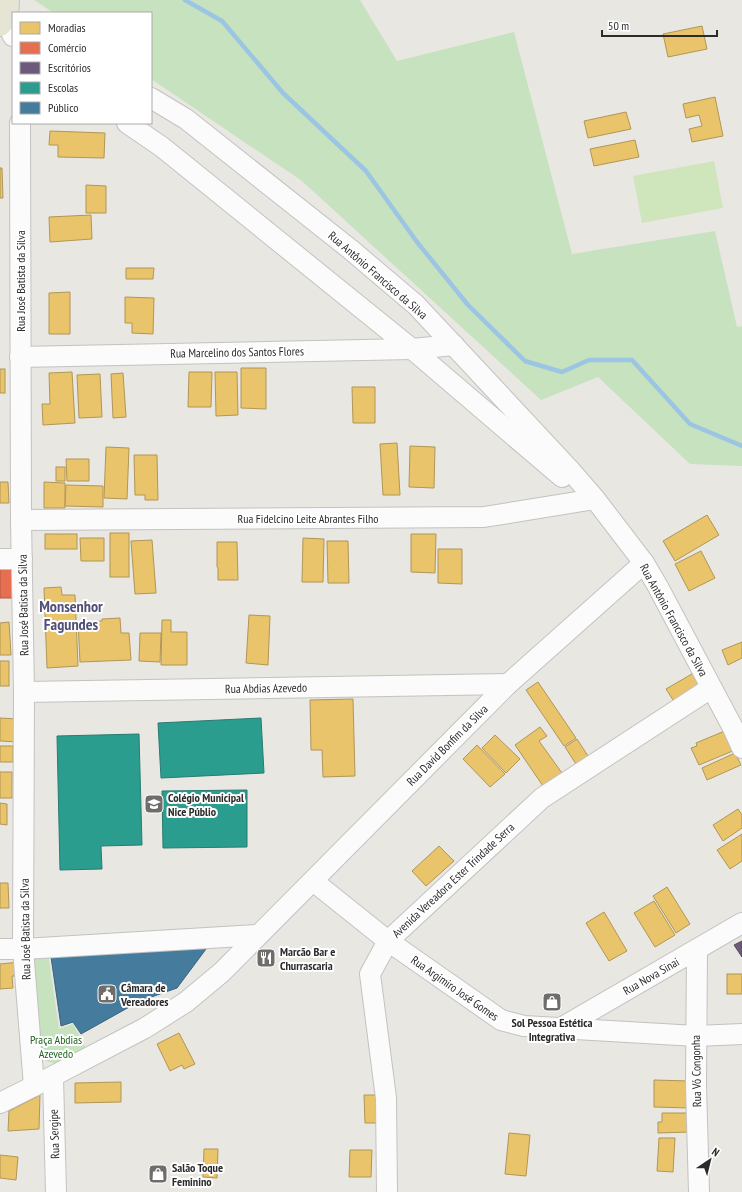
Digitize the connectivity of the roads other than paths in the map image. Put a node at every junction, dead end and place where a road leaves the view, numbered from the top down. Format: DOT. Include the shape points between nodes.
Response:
graph roads {
  1 [pos="0,45"];
  2 [pos="12,48"];
  3 [pos="152,99"];
  4 [pos="20,124"];
  5 [pos="128,124"];
  6 [pos="454,345"];
  7 [pos="412,349"];
  8 [pos="20,357"];
  9 [pos="595,499"];
  10 [pos="20,520"];
  11 [pos="0,559"];
  12 [pos="22,559"];
  13 [pos="644,563"];
  14 [pos="508,684"];
  15 [pos="711,688"];
  16 [pos="24,692"];
  17 [pos="742,748"];
  18 [pos="314,881"];
  19 [pos="742,924"];
  20 [pos="258,935"];
  21 [pos="388,941"];
  22 [pos="0,949"];
  23 [pos="23,949"];
  24 [pos="697,950"];
  25 [pos="560,1028"];
  26 [pos="742,1034"];
  27 [pos="696,1036"];
  28 [pos="53,1077"];
  29 [pos="34,1086"];
  30 [pos="0,1103"];
  31 [pos="56,1192"];
  32 [pos="387,1192"];
  33 [pos="699,1192"];
  1 -- 2 [label="street"];
  3 -- 6 [label="street, Rua Antônio Francisco da Silva" via="186,119 350,249 416,305"];
  4 -- 8 [label="street, Rua José Batista da Silva"];
  5 -- 7 [label="street, Rua Antônio Francisco da Silva" via="162,147"];
  6 -- 7 [label="street, Rua Marcelino dos Santos Flores"];
  6 -- 9 [label="street, Rua Antônio Francisco da Silva"];
  7 -- 8 [label="street, Rua Marcelino dos Santos Flores"];
  7 -- 9 [label="street, Rua Antônio Francisco da Silva" via="579,491"];
  8 -- 10 [label="street, Rua José Batista da Silva"];
  9 -- 10 [label="street, Rua Fidelcino Leite Abrantes Filho" via="484,517"];
  9 -- 13 [label="street, Rua Antônio Francisco da Silva"];
  10 -- 12 [label="street, Rua José Batista da Silva"];
  11 -- 12 [label="street"];
  12 -- 16 [label="street, Rua José Batista da Silva"];
  13 -- 14 [label="street, Rua David Bonfim da Silva"];
  13 -- 15 [label="street, Rua Antônio Francisco da Silva"];
  14 -- 16 [label="street, Rua Abdias Azevedo"];
  14 -- 18 [label="street, Rua David Bonfim da Silva"];
  15 -- 17 [label="street, Rua Antônio Francisco da Silva"];
  15 -- 21 [label="street, Avenida Vereadora Ester Trindade Serra" via="542,798"];
  16 -- 23 [label="street, Rua José Batista da Silva"];
  18 -- 20 [label="street, Rua David Bonfim da Silva"];
  18 -- 21 [label="street, Rua Argimiro José Gomes"];
  19 -- 24 [label="street, Rua Nova Sinai"];
  20 -- 23 [label="street"];
  20 -- 28 [label="street" via="222,972 186,1002 145,1028"];
  21 -- 25 [label="street, Rua Argimiro José Gomes" via="501,1020 524,1026"];
  21 -- 32 [label="street, Avenida Vereadora Ester Trindade Serra" via="370,974 386,1098"];
  22 -- 23 [label="street"];
  23 -- 29 [label="street, Rua José Batista da Silva"];
  24 -- 25 [label="street, Rua Nova Sinai"];
  24 -- 27 [label="street, Rua Vó Congonha"];
  25 -- 27 [label="street, Rua Argimiro José Gomes"];
  26 -- 27 [label="street, Rua Argimiro José Gomes"];
  27 -- 33 [label="street, Rua Vó Congonha"];
  28 -- 29 [label="street"];
  28 -- 31 [label="street, Rua Sergipe"];
  29 -- 30 [label="street"];
}
